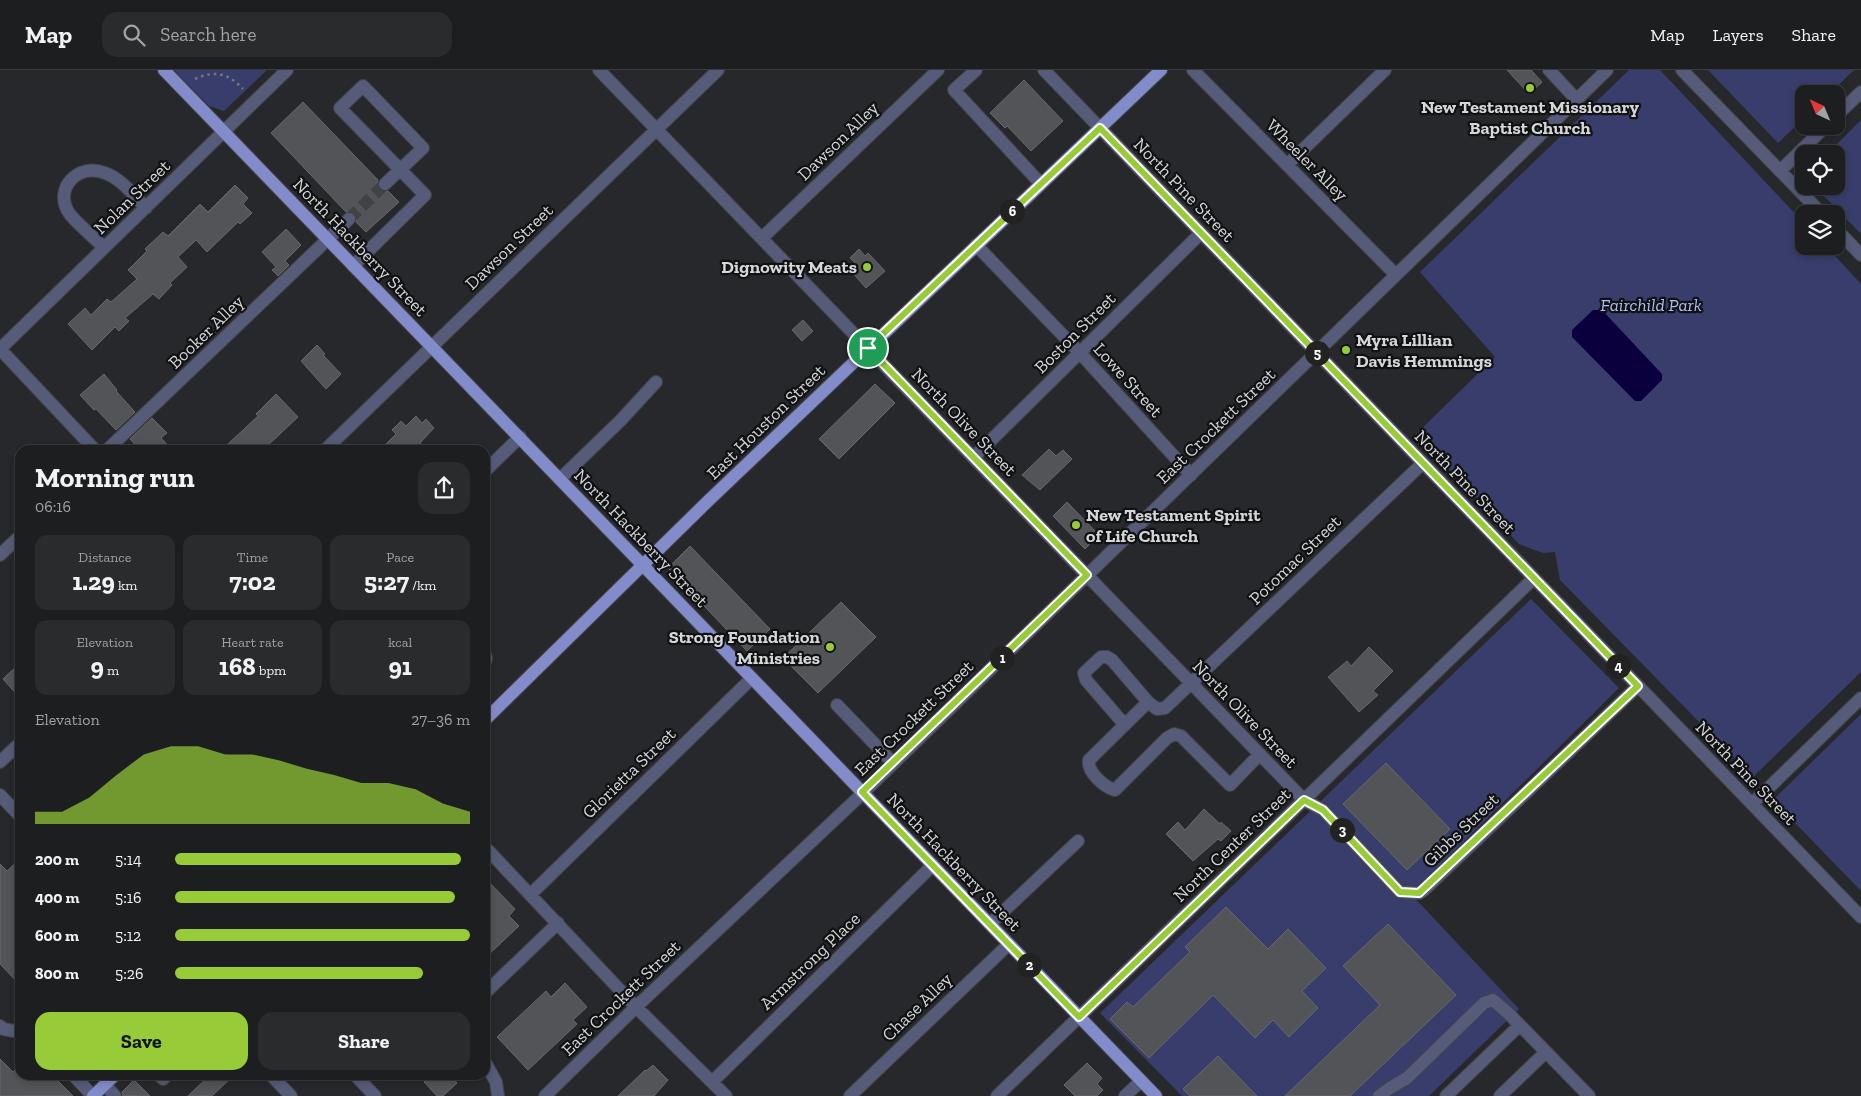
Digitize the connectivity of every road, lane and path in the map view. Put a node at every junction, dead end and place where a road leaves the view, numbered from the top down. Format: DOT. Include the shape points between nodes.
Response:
graph roads {
  1 [pos="164,70"];
  2 [pos="214,70"];
  3 [pos="288,70"];
  4 [pos="598,70"];
  5 [pos="718,70"];
  6 [pos="938,70"];
  7 [pos="976,70"];
  8 [pos="1044,70"];
  9 [pos="1160,70"];
  10 [pos="1193,70"];
  11 [pos="1384,70"];
  12 [pos="1549,70"];
  13 [pos="1607,70"];
  14 [pos="1682,70"];
  15 [pos="195,80"];
  16 [pos="243,89"];
  17 [pos="1861,92"];
  18 [pos="1576,99"];
  19 [pos="1845,107"];
  20 [pos="1100,128"];
  21 [pos="657,129"];
  22 [pos="224,132"];
  23 [pos="1817,135"];
  24 [pos="1288,164"];
  25 [pos="401,168"];
  26 [pos="1780,171"];
  27 [pos="385,184"];
  28 [pos="1041,184"];
  29 [pos="1813,205"];
  30 [pos="146,208"];
  31 [pos="349,219"];
  32 [pos="1201,233"];
  33 [pos="762,238"];
  34 [pos="1845,238"];
  35 [pos="328,240"];
  36 [pos="976,245"];
  37 [pos="104,248"];
  38 [pos="1861,255"];
  39 [pos="353,266"];
  40 [pos="1396,275"];
  41 [pos="432,346"];
  42 [pos="868,348"];
  43 [pos="0,349"];
  44 [pos="1316,352"];
  45 [pos="1080,353"];
  46 [pos="656,382"];
  47 [pos="520,437"];
  48 [pos="90,445"];
  49 [pos="113,445"];
  50 [pos="330,445"];
  51 [pos="974,457"];
  52 [pos="1423,463"];
  53 [pos="490,466"];
  54 [pos="1191,474"];
  55 [pos="560,479"];
  56 [pos="15,541"];
  57 [pos="0,555"];
  58 [pos="644,566"];
  59 [pos="1087,575"];
  60 [pos="1534,578"];
  61 [pos="752,678"];
  62 [pos="1191,683"];
  63 [pos="1638,686"];
  64 [pos="1861,698"];
  65 [pos="1148,702"];
  66 [pos="838,705"];
  67 [pos="490,715"];
  68 [pos="1124,724"];
  69 [pos="15,748"];
  70 [pos="1260,754"];
  71 [pos="0,762"];
  72 [pos="893,763"];
  73 [pos="862,792"];
  74 [pos="0,795"];
  75 [pos="1304,800"];
  76 [pos="1752,804"];
  77 [pos="15,811"];
  78 [pos="1078,841"];
  79 [pos="490,852"];
  80 [pos="933,865"];
  81 [pos="531,894"];
  82 [pos="1861,918"];
  83 [pos="558,923"];
  84 [pos="990,924"];
  85 [pos="1009,944"];
  86 [pos="490,988"];
  87 [pos="636,1007"];
  88 [pos="1079,1017"];
  89 [pos="1520,1025"];
  90 [pos="0,1026"];
  91 [pos="15,1031"];
  92 [pos="1546,1052"];
  93 [pos="490,1071"];
  94 [pos="77,1080"];
  95 [pos="110,1080"];
  96 [pos="276,1080"];
  97 [pos="360,1080"];
  98 [pos="1141,1081"];
  99 [pos="712,1082"];
  100 [pos="104,1085"];
  101 [pos="1002,1094"];
  102 [pos="93,1096"];
  103 [pos="115,1096"];
  104 [pos="291,1096"];
  105 [pos="375,1096"];
  106 [pos="498,1096"];
  107 [pos="545,1096"];
  108 [pos="726,1096"];
  109 [pos="850,1096"];
  110 [pos="1125,1096"];
  111 [pos="1156,1096"];
  112 [pos="1379,1096"];
  113 [pos="1446,1096"];
  114 [pos="1500,1096"];
  115 [pos="1589,1096"];
  1 -- 22 [label="main road, North Hackberry Street"];
  2 -- 15 [label="path"];
  2 -- 16 [label="path" via="228,74"];
  3 -- 22 [label="street, Nolan Street"];
  4 -- 21 [label="street, North Olive Street"];
  5 -- 21 [label="street, Dawson Street"];
  6 -- 33 [label="street, Dawson Alley"];
  7 -- 28 [label="street" via="954,90"];
  8 -- 20 [label="street, North Pine Street"];
  9 -- 20 [label="main road, East Houston Street"];
  10 -- 24 [label="street, Wheeler Alley"];
  11 -- 24 [label="street"];
  12 -- 18 [label="street"];
  13 -- 18 [label="street, East Crockett Street"];
  14 -- 26 [label="street"];
  17 -- 19 [label="street"];
  18 -- 40 [label="street, East Crockett Street"];
  20 -- 28 [label="main road, East Houston Street"];
  20 -- 32 [label="street, North Pine Street"];
  21 -- 33 [label="street, North Olive Street"];
  21 -- 41 [label="street, Dawson Street"];
  22 -- 30 [label="street, Nolan Street"];
  22 -- 35 [label="main road, North Hackberry Street"];
  23 -- 26 [label="street"];
  24 -- 40 [label="street, Wheeler Alley"];
  25 -- 25 [label="street" via="340,108 363,86 423,148"];
  25 -- 27 [label="street"];
  25 -- 39 [label="street" via="425,195"];
  26 -- 29 [label="street"];
  28 -- 36 [label="main road, East Houston Street"];
  30 -- 37 [label="street, Nolan Street"];
  30 -- 37 [label="street" via="116,177 91,169 79,172 65,191 65,202 69,212"];
  31 -- 35 [label="street, Booker Alley"];
  32 -- 44 [label="street, North Pine Street"];
  32 -- 45 [label="street, Boston Street"];
  33 -- 42 [label="street, North Olive Street"];
  34 -- 38 [label="street"];
  35 -- 39 [label="main road, North Hackberry Street"];
  35 -- 49 [label="street, Booker Alley"];
  36 -- 42 [label="main road, East Houston Street"];
  36 -- 45 [label="street, Lowe Street"];
  37 -- 43 [label="street, Nolan Street"];
  39 -- 41 [label="main road, North Hackberry Street"];
  40 -- 44 [label="street, East Crockett Street"];
  41 -- 47 [label="main road, North Hackberry Street"];
  41 -- 50 [label="street, Dawson Street"];
  42 -- 51 [label="street, North Olive Street"];
  42 -- 58 [label="main road, East Houston Street"];
  43 -- 48 [label="street"];
  44 -- 52 [label="street, North Pine Street"];
  44 -- 54 [label="street, East Crockett Street"];
  45 -- 51 [label="street, Boston Street"];
  45 -- 54 [label="street, Lowe Street"];
  46 -- 55 [label="street"];
  47 -- 53 [label="street"];
  47 -- 55 [label="main road, North Hackberry Street"];
  51 -- 59 [label="street, North Olive Street"];
  52 -- 60 [label="street, North Pine Street"];
  52 -- 62 [label="street, Potomac Street"];
  54 -- 59 [label="street, East Crockett Street"];
  55 -- 58 [label="main road, North Hackberry Street"];
  56 -- 57 [label="street"];
  58 -- 61 [label="main road, North Hackberry Street"];
  58 -- 67 [label="main road, East Houston Street"];
  59 -- 62 [label="street, North Olive Street"];
  59 -- 72 [label="street, East Crockett Street"];
  60 -- 63 [label="street, North Pine Street"];
  60 -- 75 [label="street, North Center Street"];
  61 -- 73 [label="main road, North Hackberry Street"];
  61 -- 81 [label="street, Glorietta Street"];
  62 -- 65 [label="street, Potomac Street" via="1165,708 1157,709"];
  62 -- 70 [label="street, North Olive Street"];
  63 -- 75 [label="street, Gibbs Street" via="1419,893 1400,892 1323,810"];
  63 -- 76 [label="street, North Pine Street"];
  64 -- 76 [label="street"];
  65 -- 68 [label="street"];
  65 -- 68 [label="street" via="1107,657 1101,657 1087,669 1084,673 1086,680"];
  66 -- 72 [label="street"];
  68 -- 70 [label="street" via="1089,760 1092,773 1110,789 1115,790 1122,785 1174,734 1181,736 1230,785"];
  69 -- 71 [label="street"];
  70 -- 75 [label="street, North Olive Street"];
  72 -- 73 [label="street, East Crockett Street"];
  73 -- 80 [label="main road, North Hackberry Street"];
  73 -- 87 [label="street, East Crockett Street"];
  74 -- 77 [label="street"];
  75 -- 88 [label="street, North Center Street"];
  76 -- 82 [label="street, North Pine Street"];
  78 -- 84 [label="street"];
  79 -- 81 [label="street"];
  80 -- 84 [label="main road, North Hackberry Street"];
  80 -- 99 [label="street, Armstrong Place"];
  81 -- 83 [label="street"];
  83 -- 86 [label="street"];
  83 -- 87 [label="street"];
  84 -- 85 [label="main road, North Hackberry Street"];
  85 -- 88 [label="main road, North Hackberry Street"];
  85 -- 109 [label="street, Chase Alley"];
  87 -- 99 [label="street"];
  87 -- 107 [label="street, East Crockett Street"];
  88 -- 98 [label="main road, North Hackberry Street"];
  88 -- 101 [label="street, North Center Street"];
  89 -- 92 [label="street"];
  89 -- 112 [label="street" via="1498,1002 1489,1000 1408,1078"];
  89 -- 113 [label="street"];
  90 -- 91 [label="street"];
  92 -- 114 [label="street"];
  92 -- 115 [label="street"];
  93 -- 106 [label="street"];
  94 -- 102 [label="street"];
  95 -- 100 [label="main road"];
  96 -- 104 [label="street"];
  97 -- 105 [label="street"];
  98 -- 110 [label="street"];
  98 -- 111 [label="main road, North Hackberry Street"];
  99 -- 108 [label="street"];
  100 -- 102 [label="main road"];
  100 -- 103 [label="street"];
}
